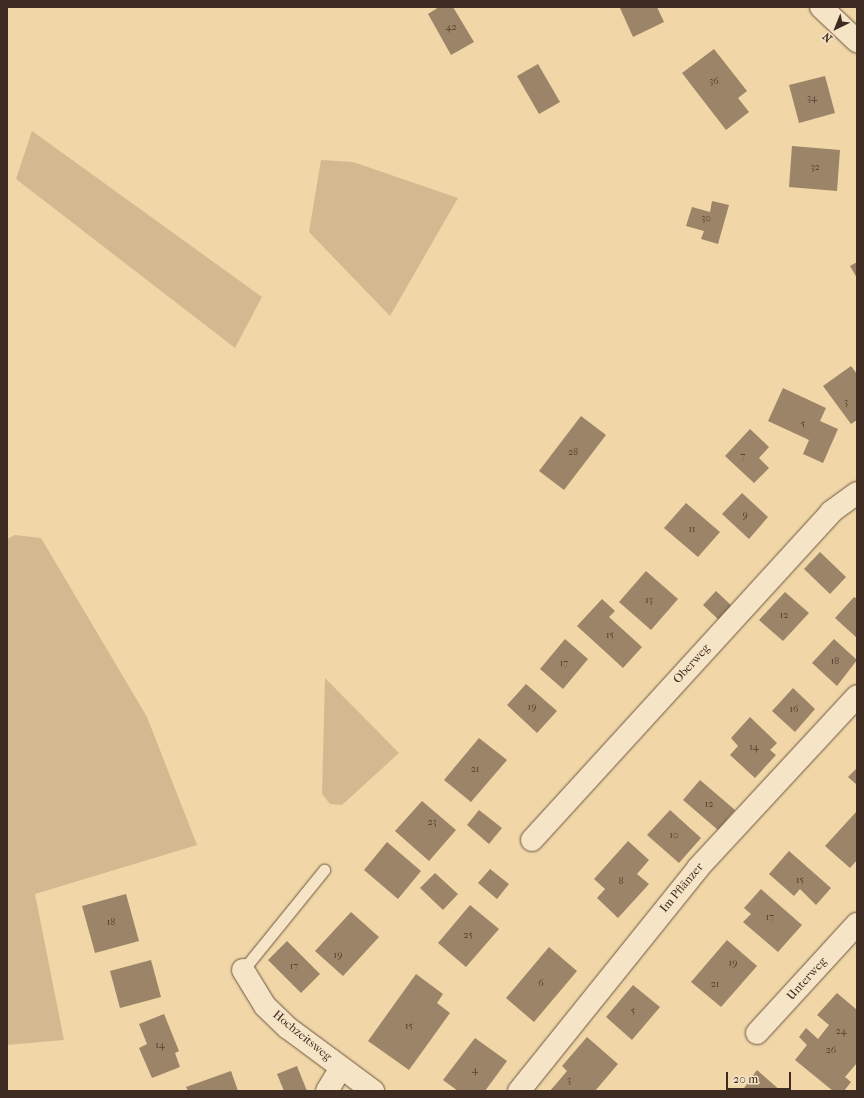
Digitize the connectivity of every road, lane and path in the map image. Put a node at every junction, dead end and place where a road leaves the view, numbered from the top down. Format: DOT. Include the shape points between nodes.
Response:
graph roads {
  1 [pos="821,7"];
  2 [pos="857,41"];
  3 [pos="857,493"];
  4 [pos="857,696"];
  5 [pos="532,840"];
  6 [pos="324,870"];
  7 [pos="857,924"];
  8 [pos="243,970"];
  9 [pos="757,1033"];
  10 [pos="341,1068"];
  11 [pos="327,1091"];
  12 [pos="373,1091"];
  13 [pos="519,1091"];
  1 -- 2 [label="street"];
  3 -- 5 [label="street, Oberweg" via="831,512"];
  4 -- 13 [label="street, Im Pflänzer" via="698,868"];
  6 -- 8 [label="lane"];
  7 -- 9 [label="street, Unterweg"];
  8 -- 10 [label="street, Hochzeitsweg" via="265,1006"];
  10 -- 11 [label="street"];
  10 -- 12 [label="street, Hochzeitsweg"];
}
